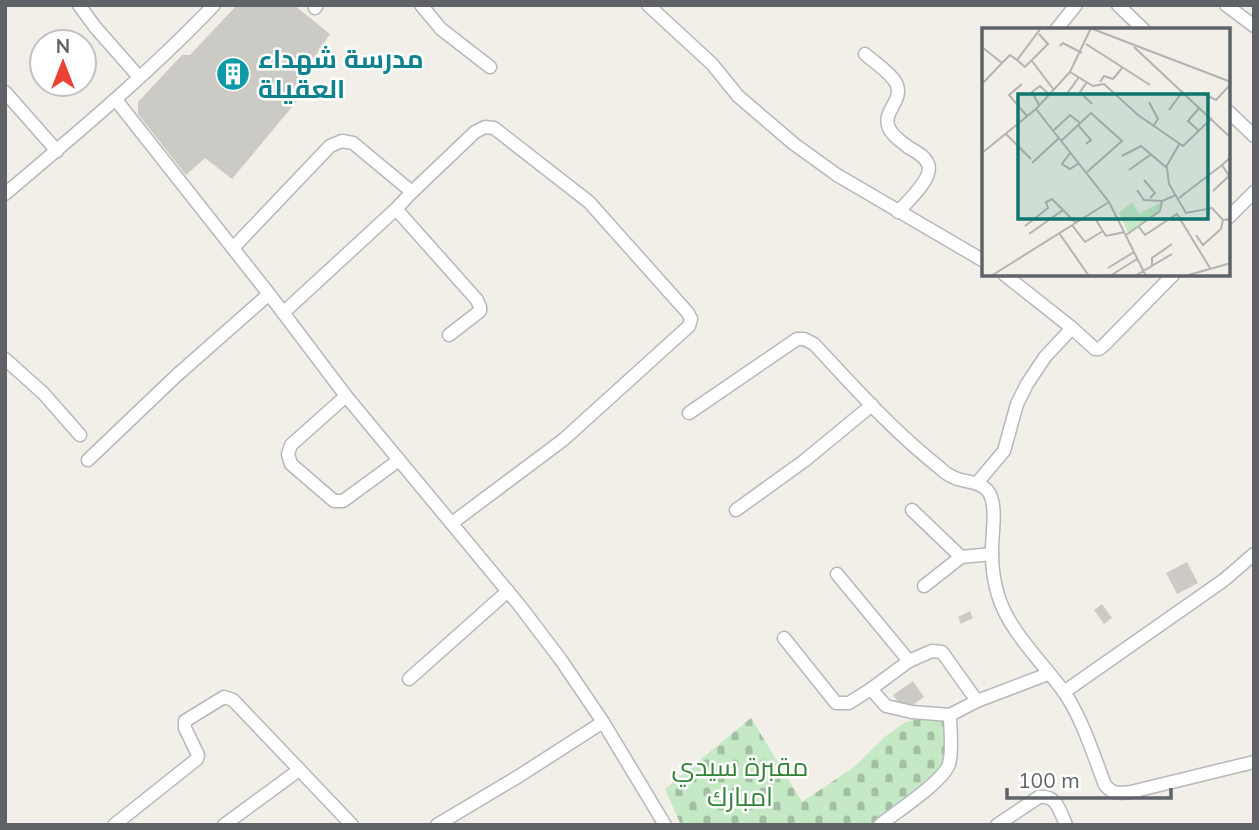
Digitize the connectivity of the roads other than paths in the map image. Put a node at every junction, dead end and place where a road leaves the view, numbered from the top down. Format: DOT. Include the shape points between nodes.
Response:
graph roads {
  1 [pos="79,5"];
  2 [pos="421,5"];
  3 [pos="648,5"];
  4 [pos="1076,5"];
  5 [pos="1118,5"];
  6 [pos="1226,5"];
  7 [pos="208,7"];
  8 [pos="1254,26"];
  9 [pos="1058,28"];
  10 [pos="1142,28"];
  11 [pos="865,54"];
  12 [pos="490,67"];
  13 [pos="139,77"];
  14 [pos="5,92"];
  15 [pos="116,100"];
  16 [pos="1231,114"];
  17 [pos="1254,136"];
  18 [pos="57,151"];
  19 [pos="412,192"];
  20 [pos="1254,192"];
  21 [pos="5,194"];
  22 [pos="396,209"];
  23 [pos="898,212"];
  24 [pos="1231,215"];
  25 [pos="233,248"];
  26 [pos="982,260"];
  27 [pos="1006,276"];
  28 [pos="1172,276"];
  29 [pos="269,294"];
  30 [pos="283,313"];
  31 [pos="1072,328"];
  32 [pos="449,335"];
  33 [pos="5,359"];
  34 [pos="346,396"];
  35 [pos="872,405"];
  36 [pos="689,413"];
  37 [pos="80,435"];
  38 [pos="88,460"];
  39 [pos="400,460"];
  40 [pos="978,484"];
  41 [pos="736,510"];
  42 [pos="912,510"];
  43 [pos="452,523"];
  44 [pos="992,554"];
  45 [pos="1254,554"];
  46 [pos="961,557"];
  47 [pos="837,574"];
  48 [pos="924,586"];
  49 [pos="508,591"];
  50 [pos="784,638"];
  51 [pos="909,662"];
  52 [pos="1048,674"];
  53 [pos="409,679"];
  54 [pos="871,689"];
  55 [pos="1064,692"];
  56 [pos="977,701"];
  57 [pos="950,715"];
  58 [pos="603,722"];
  59 [pos="1254,762"];
  60 [pos="299,770"];
  61 [pos="114,825"];
  62 [pos="224,825"];
  63 [pos="352,825"];
  64 [pos="437,825"];
  65 [pos="665,825"];
  66 [pos="880,825"];
  67 [pos="997,825"];
  68 [pos="1066,825"];
  1 -- 13 [label="street"];
  2 -- 12 [label="street" via="441,30"];
  3 -- 23 [label="street" via="712,64 738,96 794,144"];
  4 -- 9 [label="street"];
  5 -- 10 [label="street"];
  6 -- 8 [label="street"];
  7 -- 13 [label="street"];
  11 -- 23 [label="street" via="899,91 887,126 929,165 924,182"];
  13 -- 15 [label="street"];
  14 -- 18 [label="street"];
  15 -- 18 [label="street"];
  15 -- 25 [label="street"];
  16 -- 17 [label="street"];
  18 -- 21 [label="street"];
  19 -- 22 [label="street"];
  19 -- 25 [label="street" via="353,143 342,141 330,146"];
  19 -- 43 [label="street" via="475,132 494,128 589,202 691,319 683,333 563,440"];
  20 -- 24 [label="street"];
  22 -- 30 [label="street"];
  22 -- 32 [label="street" via="480,307"];
  23 -- 26 [label="street"];
  25 -- 29 [label="street"];
  27 -- 31 [label="street"];
  28 -- 31 [label="street" via="1100,349 1091,347"];
  29 -- 30 [label="street"];
  29 -- 38 [label="street"];
  30 -- 34 [label="street"];
  31 -- 40 [label="street" via="1027,384 1004,450"];
  33 -- 37 [label="street"];
  34 -- 39 [label="street"];
  34 -- 39 [label="street" via="291,445 291,464 334,501 343,501"];
  35 -- 36 [label="street" via="814,344 797,339"];
  35 -- 40 [label="street" via="941,470"];
  35 -- 41 [label="street"];
  39 -- 43 [label="street"];
  40 -- 44 [label="street" via="993,503"];
  42 -- 46 [label="street"];
  43 -- 49 [label="street"];
  44 -- 46 [label="street"];
  44 -- 52 [label="street" via="998,597"];
  45 -- 55 [label="street" via="1194,602"];
  46 -- 48 [label="street"];
  47 -- 51 [label="street"];
  49 -- 53 [label="street"];
  49 -- 58 [label="street"];
  50 -- 54 [label="street" via="836,703 849,703"];
  51 -- 54 [label="street"];
  51 -- 56 [label="street" via="932,651 942,652"];
  52 -- 55 [label="street"];
  52 -- 56 [label="street"];
  54 -- 57 [label="street" via="886,706"];
  55 -- 59 [label="street" via="1105,785 1116,794"];
  56 -- 57 [label="street"];
  57 -- 66 [label="street" via="948,767"];
  58 -- 64 [label="street"];
  58 -- 65 [label="street"];
  60 -- 61 [label="street" via="233,700 224,697 185,721 197,760"];
  60 -- 62 [label="street"];
  60 -- 63 [label="street"];
  67 -- 68 [label="street" via="1032,800 1047,796"];
}
